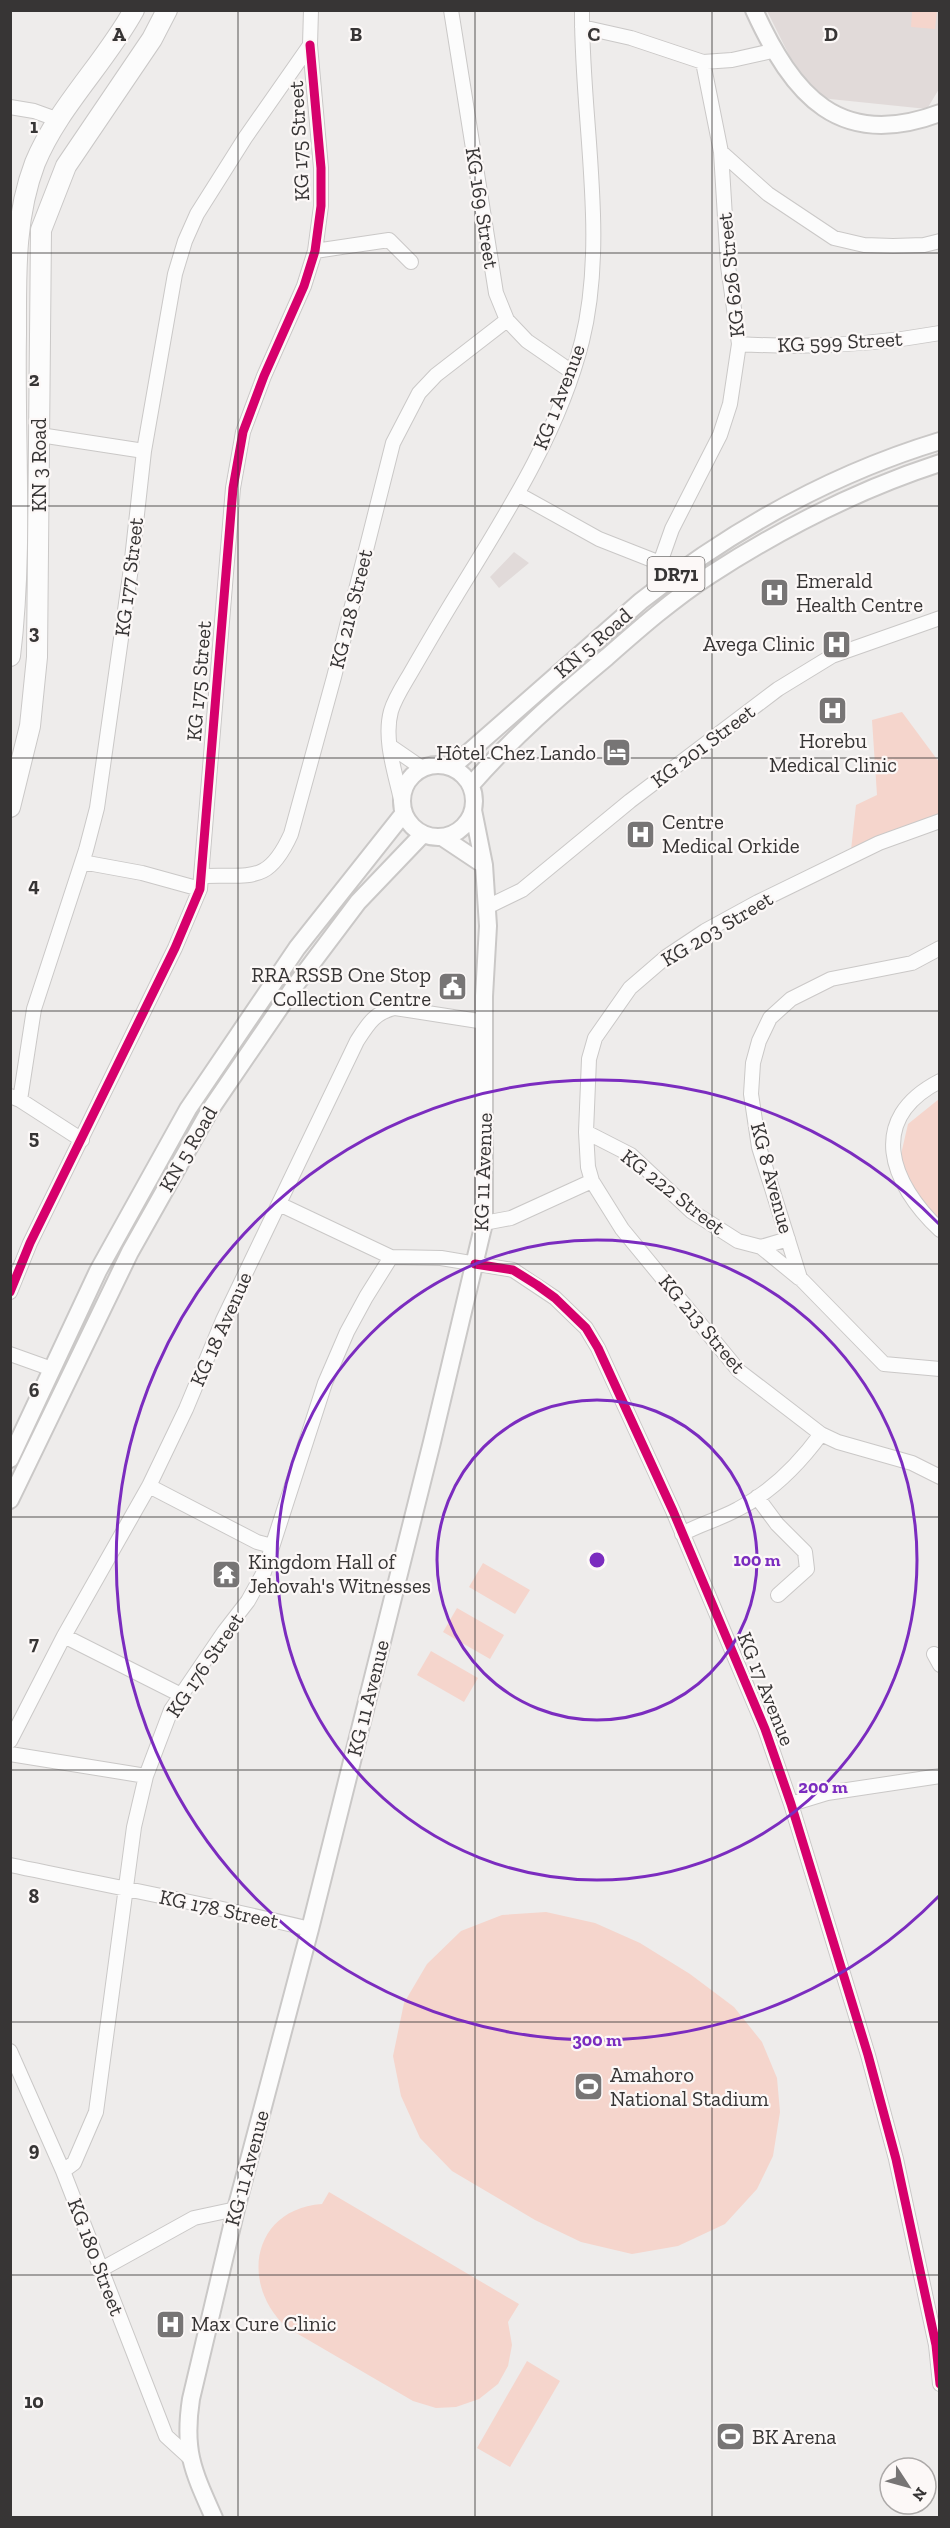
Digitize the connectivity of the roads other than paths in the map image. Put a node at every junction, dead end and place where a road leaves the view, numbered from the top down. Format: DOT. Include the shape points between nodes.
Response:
graph roads {
  1 [pos="134,10"];
  2 [pos="167,10"];
  3 [pos="311,10"];
  4 [pos="451,10"];
  5 [pos="582,10"];
  6 [pos="754,10"];
  7 [pos="582,27"];
  8 [pos="310,45"];
  9 [pos="772,51"];
  10 [pos="703,62"];
  11 [pos="10,107"];
  12 [pos="939,113"];
  13 [pos="59,120"];
  14 [pos="721,152"];
  15 [pos="939,241"];
  16 [pos="315,251"];
  17 [pos="411,262"];
  18 [pos="13,278"];
  19 [pos="507,320"];
  20 [pos="939,333"];
  21 [pos="739,344"];
  22 [pos="572,372"];
  23 [pos="40,435"];
  24 [pos="939,441"];
  25 [pos="144,451"];
  26 [pos="939,463"];
  27 [pos="13,472"];
  28 [pos="518,494"];
  29 [pos="660,563"];
  30 [pos="670,578"];
  31 [pos="939,618"];
  32 [pos="10,656"];
  33 [pos="30,726"];
  34 [pos="10,728"];
  35 [pos="390,746"];
  36 [pos="452,767"];
  37 [pos="422,768"];
  38 [pos="471,785"];
  39 [pos="10,807"];
  40 [pos="403,808"];
  41 [pos="473,810"];
  42 [pos="939,820"];
  43 [pos="423,834"];
  44 [pos="442,837"];
  45 [pos="82,862"];
  46 [pos="483,865"];
  47 [pos="201,882"];
  48 [pos="487,907"];
  49 [pos="939,948"];
  50 [pos="485,1022"];
  51 [pos="939,1080"];
  52 [pos="15,1098"];
  53 [pos="586,1132"];
  54 [pos="82,1140"];
  55 [pos="592,1181"];
  56 [pos="279,1203"];
  57 [pos="484,1224"];
  58 [pos="939,1230"];
  59 [pos="788,1239"];
  60 [pos="761,1247"];
  61 [pos="391,1257"];
  62 [pos="475,1264"];
  63 [pos="800,1278"];
  64 [pos="10,1292"];
  65 [pos="10,1354"];
  66 [pos="52,1369"];
  67 [pos="939,1369"];
  68 [pos="821,1434"];
  69 [pos="10,1458"];
  70 [pos="939,1477"];
  71 [pos="149,1486"];
  72 [pos="757,1497"];
  73 [pos="10,1500"];
  74 [pos="682,1534"];
  75 [pos="272,1546"];
  76 [pos="778,1595"];
  77 [pos="64,1636"];
  78 [pos="181,1695"];
  79 [pos="10,1741"];
  80 [pos="10,1754"];
  81 [pos="146,1776"];
  82 [pos="939,1776"];
  83 [pos="791,1804"];
  84 [pos="10,1864"];
  85 [pos="127,1890"];
  86 [pos="310,1929"];
  87 [pos="10,2051"];
  88 [pos="63,2171"];
  89 [pos="236,2209"];
  90 [pos="100,2270"];
  91 [pos="938,2344"];
  92 [pos="939,2384"];
  93 [pos="189,2457"];
  94 [pos="214,2517"];
  1 -- 13 [label="highway, KN 3 Road" via="124,30"];
  2 -- 23 [label="highway, KN 3 Road" via="152,39 66,166 41,230"];
  3 -- 8 [label="street"];
  4 -- 19 [label="street, KG 169 Street" via="491,266"];
  5 -- 7 [label="street, KG 1 Avenue"];
  6 -- 9 [label="main road"];
  7 -- 10 [label="street" via="631,38"];
  7 -- 22 [label="street, KG 1 Avenue" via="592,268 589,305"];
  8 -- 16 [label="street, KG 175 Street" via="321,168"];
  8 -- 25 [label="street, KG 177 Street" via="245,138 197,214 185,241 175,274"];
  9 -- 10 [label="street"];
  9 -- 12 [label="main road" via="803,93 829,113 858,124 921,119"];
  10 -- 14 [label="street, KG 626 Street"];
  11 -- 13 [label="street"];
  13 -- 18 [label="highway, KN 3 Road" via="36,162 24,202"];
  14 -- 15 [label="street" via="768,194 834,238 893,246"];
  14 -- 21 [label="street, KG 626 Street" via="728,266"];
  16 -- 17 [label="street" via="389,240"];
  16 -- 47 [label="street, KG 175 Street" via="243,432 235,477"];
  18 -- 27 [label="highway, KN 3 Road"];
  19 -- 22 [label="street, KG 169 Street" via="527,341"];
  19 -- 47 [label="street, KG 218 Street" via="418,393 393,443 331,688 283,853 260,874"];
  20 -- 21 [label="street, KG 599 Street" via="903,340 811,346"];
  21 -- 29 [label="street, KG 626 Street" via="730,404 720,435 666,542"];
  22 -- 28 [label="street, KG 1 Avenue"];
  23 -- 25 [label="street"];
  23 -- 33 [label="highway, KN 3 Road" via="37,657"];
  24 -- 30 [label="main road, KN 5 Road / DR71" via="781,507"];
  25 -- 45 [label="street, KG 177 Street" via="97,808"];
  26 -- 38 [label="main road, KN 5 Road / DR71" via="843,501 709,575 564,692"];
  27 -- 32 [label="highway, KN 3 Road" via="17,567"];
  28 -- 29 [label="street" via="599,538"];
  28 -- 35 [label="street, KG 1 Avenue" via="399,694 390,718"];
  29 -- 30 [label="street"];
  30 -- 36 [label="main road, KN 5 Road / DR71"];
  31 -- 48 [label="street, KG 201 Street" via="832,656 778,689 630,801 522,891"];
  33 -- 34 [label="highway"];
  33 -- 39 [label="highway, KN 3 Road"];
  35 -- 37 [label="street"];
  35 -- 40 [label="street, KG 1 Avenue"];
  36 -- 37 [label="main road"];
  36 -- 38 [label="main road"];
  37 -- 40 [label="main road" via="407,783"];
  38 -- 41 [label="main road"];
  40 -- 43 [label="main road" via="415,829"];
  40 -- 66 [label="main road, KN 5 Road" via="297,948 188,1109 98,1271"];
  41 -- 44 [label="main road" via="462,828"];
  41 -- 46 [label="main road, KG 11 Avenue"];
  42 -- 53 [label="street, KG 203 Street" via="879,843 758,902 666,957 630,988 595,1038 589,1059"];
  43 -- 44 [label="main road"];
  43 -- 73 [label="main road, KN 5 Road" via="358,902 288,995 210,1110 130,1252"];
  44 -- 46 [label="main road"];
  45 -- 47 [label="street, KG 218 Street"];
  45 -- 52 [label="street, KG 177 Street" via="34,1009"];
  46 -- 48 [label="main road, KG 11 Avenue"];
  47 -- 54 [label="street, KG 175 Street" via="175,948"];
  48 -- 50 [label="main road, KG 11 Avenue"];
  49 -- 59 [label="street, KG 8 Avenue" via="912,963 831,979 790,999 770,1018 753,1063 752,1094 759,1148"];
  50 -- 56 [label="street, KG 18 Avenue" via="396,1008 382,1011 370,1021"];
  50 -- 57 [label="main road, KG 11 Avenue"];
  51 -- 58 [label="street" via="906,1104 897,1117 893,1145 896,1167 905,1186"];
  52 -- 54 [label="street, KG 177 Street"];
  53 -- 55 [label="street, KG 203 Street"];
  53 -- 60 [label="street, KG 222 Street" via="631,1155 691,1211 738,1241"];
  54 -- 64 [label="street, KG 175 Street"];
  55 -- 57 [label="street" via="511,1218"];
  55 -- 68 [label="street, KG 213 Street" via="622,1229 739,1371"];
  56 -- 61 [label="street"];
  56 -- 71 [label="street, KG 18 Avenue"];
  57 -- 62 [label="main road, KG 11 Avenue"];
  59 -- 60 [label="street"];
  59 -- 63 [label="street, KG 8 Avenue"];
  60 -- 63 [label="street, KG 222 Street"];
  61 -- 62 [label="street" via="441,1258"];
  61 -- 75 [label="street, KG 176 Street" via="347,1332 325,1383"];
  62 -- 74 [label="street, KG 17 Avenue" via="513,1270 555,1298 586,1328"];
  62 -- 86 [label="main road, KG 11 Avenue"];
  63 -- 67 [label="street, KG 8 Avenue" via="884,1364"];
  65 -- 66 [label="street"];
  66 -- 69 [label="main road, KN 5 Road"];
  68 -- 70 [label="street, KG 213 Street" via="912,1463"];
  68 -- 72 [label="street" via="784,1476"];
  71 -- 75 [label="street"];
  71 -- 77 [label="street, KG 18 Avenue"];
  72 -- 74 [label="street"];
  72 -- 76 [label="street" via="805,1552 807,1569"];
  74 -- 83 [label="street, KG 17 Avenue" via="765,1729"];
  75 -- 78 [label="street, KG 176 Street" via="264,1572 248,1601"];
  77 -- 78 [label="street"];
  77 -- 79 [label="street, KG 18 Avenue"];
  78 -- 81 [label="street, KG 176 Street" via="171,1710"];
  80 -- 81 [label="street"];
  81 -- 85 [label="street, KG 176 Street" via="134,1827"];
  82 -- 83 [label="street" via="827,1793"];
  83 -- 91 [label="street, KG 17 Avenue" via="868,2055"];
  84 -- 85 [label="street, KG 178 Street"];
  85 -- 86 [label="street, KG 178 Street"];
  85 -- 88 [label="street, KG 176 Street" via="96,2112 74,2163"];
  86 -- 89 [label="main road, KG 11 Avenue"];
  87 -- 88 [label="street, KG 180 Street"];
  88 -- 90 [label="street, KG 180 Street"];
  89 -- 90 [label="street" via="194,2218"];
  89 -- 93 [label="main road, KG 11 Avenue" via="190,2398"];
  90 -- 93 [label="street, KG 180 Street" via="166,2436"];
  91 -- 92 [label="street, KG 17 Avenue"];
  93 -- 94 [label="main road, KG 11 Avenue"];
}
